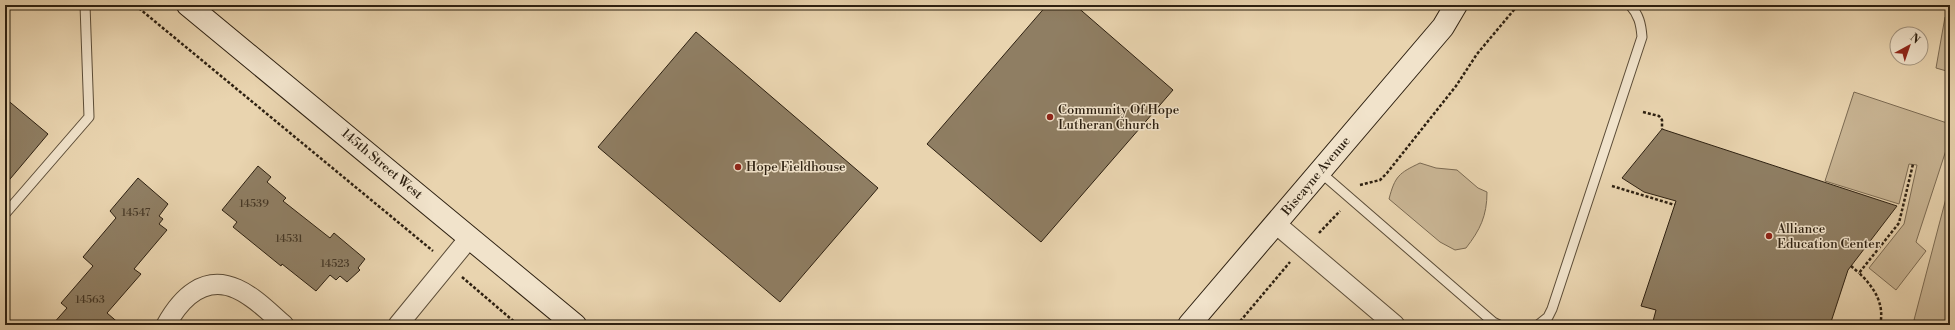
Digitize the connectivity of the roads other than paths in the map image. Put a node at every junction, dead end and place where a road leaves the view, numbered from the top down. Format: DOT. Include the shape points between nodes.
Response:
graph roads {
  1 [pos="85,5"];
  2 [pos="188,5"];
  3 [pos="1456,5"];
  4 [pos="1470,5"];
  5 [pos="1630,5"];
  6 [pos="1443,27"];
  7 [pos="1320,172"];
  8 [pos="5,214"];
  9 [pos="1276,224"];
  10 [pos="470,237"];
  11 [pos="166,325"];
  12 [pos="284,325"];
  13 [pos="398,325"];
  14 [pos="575,325"];
  15 [pos="1189,325"];
  16 [pos="1395,325"];
  17 [pos="1500,325"];
  18 [pos="1538,325"];
  1 -- 8 [label="lane" via="89,117"];
  2 -- 10 [label="street, 145th Street West"];
  3 -- 6 [label="street, Biscayne Avenue"];
  4 -- 6 [label="street, Biscayne Avenue"];
  5 -- 18 [label="lane" via="1641,23 1642,37 1552,309 1548,317"];
  6 -- 7 [label="street, Biscayne Avenue"];
  7 -- 9 [label="street, Biscayne Avenue"];
  7 -- 17 [label="lane"];
  9 -- 15 [label="street, Biscayne Avenue"];
  9 -- 16 [label="street"];
  10 -- 13 [label="street"];
  10 -- 14 [label="street, 145th Street West"];
  11 -- 12 [label="street" via="182,300 204,287 215,286 237,289"];
}
